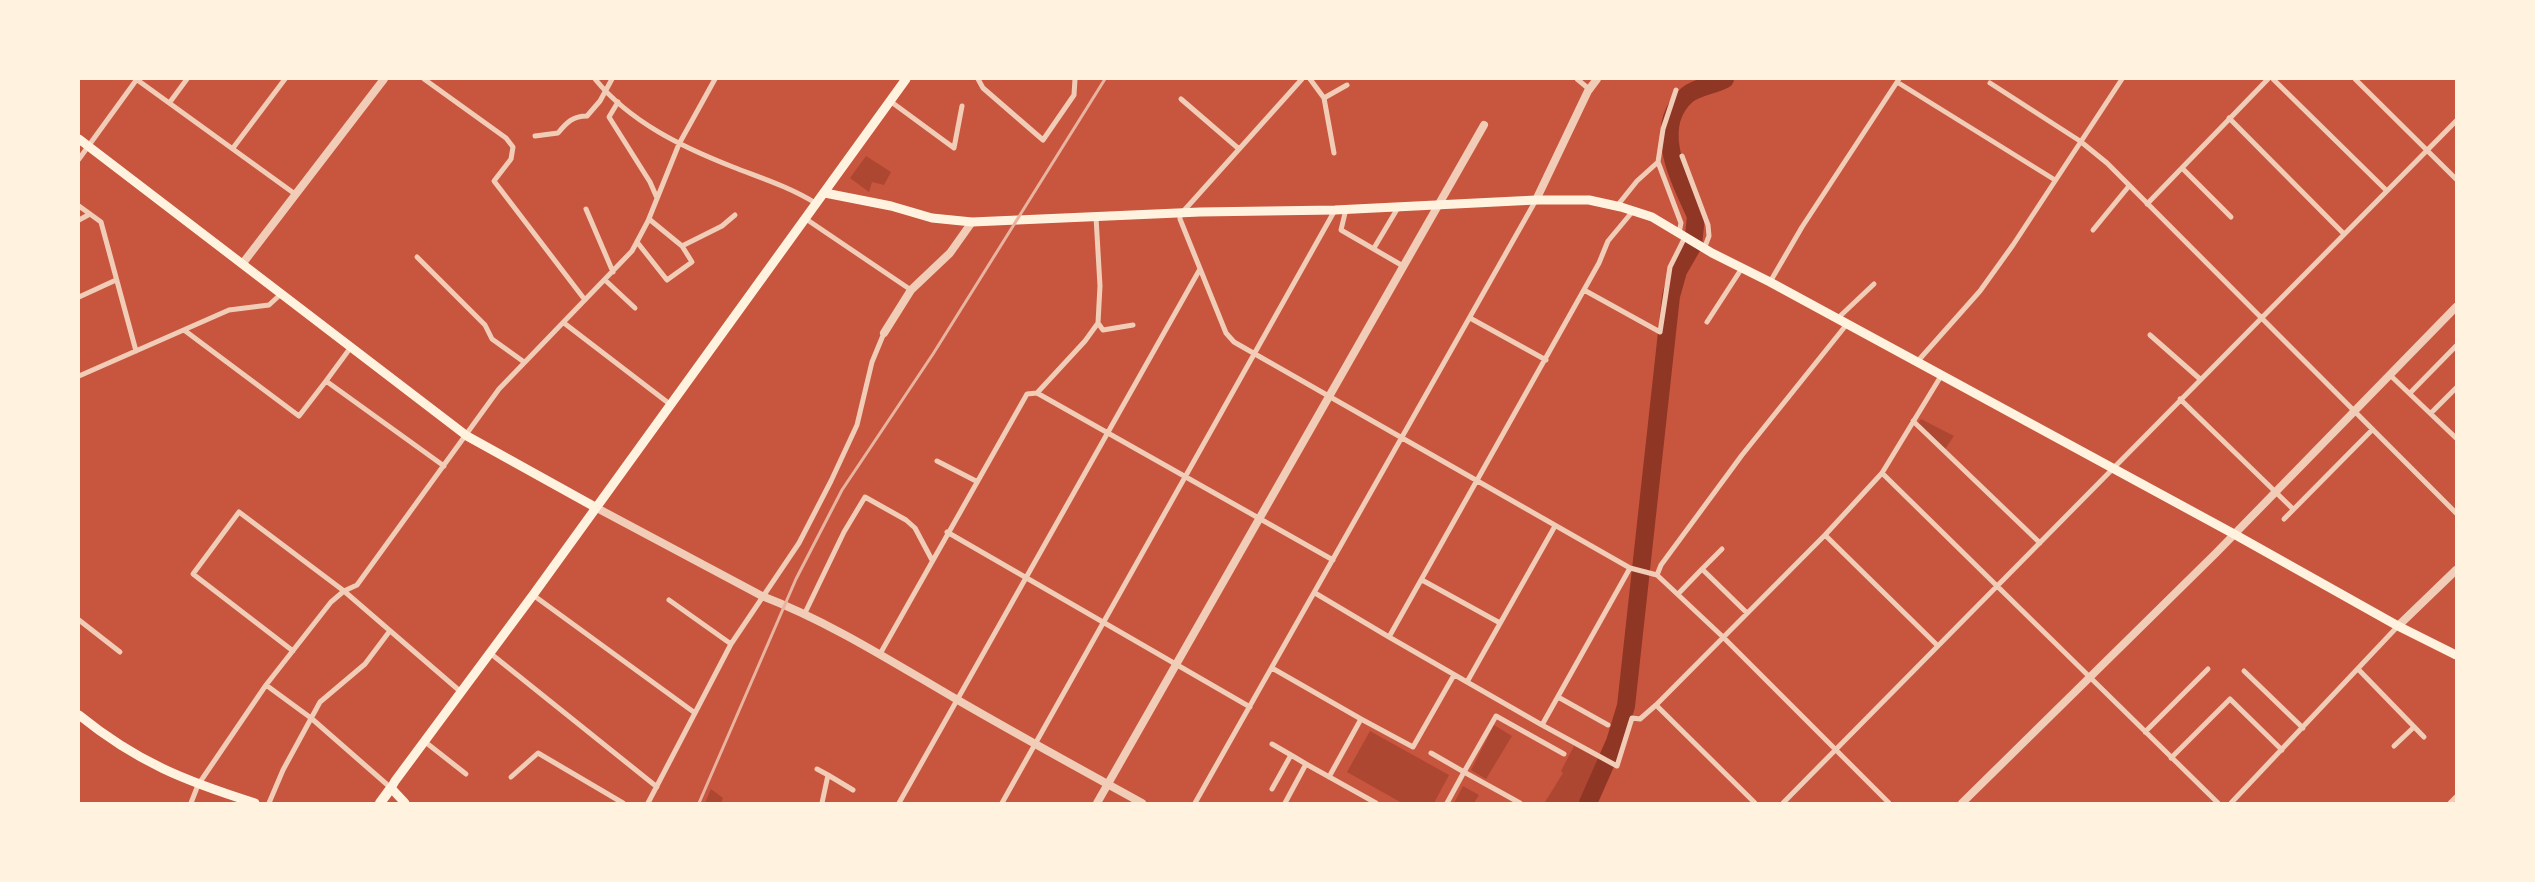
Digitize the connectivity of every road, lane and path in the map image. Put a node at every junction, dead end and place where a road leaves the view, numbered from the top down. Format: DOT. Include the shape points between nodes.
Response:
graph roads {
  1 [pos="136,79"];
  2 [pos="187,79"];
  3 [pos="285,79"];
  4 [pos="384,79"];
  5 [pos="424,79"];
  6 [pos="595,79"];
  7 [pos="612,79"];
  8 [pos="715,79"];
  9 [pos="906,79"];
  10 [pos="978,79"];
  11 [pos="1075,79"];
  12 [pos="1302,79"];
  13 [pos="1310,79"];
  14 [pos="1578,79"];
  15 [pos="1597,79"];
  16 [pos="2122,79"];
  17 [pos="2268,79"];
  18 [pos="2272,79"];
  19 [pos="2355,79"];
  20 [pos="1898,80"];
  21 [pos="1990,83"];
  22 [pos="1347,84"];
  23 [pos="604,89"];
  24 [pos="1590,89"];
  25 [pos="1676,90"];
  26 [pos="1324,98"];
  27 [pos="1182,99"];
  28 [pos="890,101"];
  29 [pos="170,102"];
  30 [pos="618,102"];
  31 [pos="962,106"];
  32 [pos="2229,118"];
  33 [pos="2456,121"];
  34 [pos="1484,124"];
  35 [pos="535,136"];
  36 [pos="79,139"];
  37 [pos="2080,141"];
  38 [pos="679,144"];
  39 [pos="88,146"];
  40 [pos="233,148"];
  41 [pos="1239,149"];
  42 [pos="2427,150"];
  43 [pos="1334,153"];
  44 [pos="1682,156"];
  45 [pos="79,159"];
  46 [pos="1658,162"];
  47 [pos="2182,168"];
  48 [pos="2456,179"];
  49 [pos="2055,180"];
  50 [pos="2129,186"];
  51 [pos="2387,191"];
  52 [pos="825,193"];
  53 [pos="295,194"];
  54 [pos="657,199"];
  55 [pos="1536,200"];
  56 [pos="817,204"];
  57 [pos="1438,204"];
  58 [pos="2147,204"];
  59 [pos="79,206"];
  60 [pos="1399,206"];
  61 [pos="1617,206"];
  62 [pos="586,209"];
  63 [pos="1346,209"];
  64 [pos="1335,210"];
  65 [pos="1633,210"];
  66 [pos="90,214"];
  67 [pos="735,215"];
  68 [pos="1180,215"];
  69 [pos="1096,217"];
  70 [pos="2231,217"];
  71 [pos="649,219"];
  72 [pos="806,219"];
  73 [pos="79,220"];
  74 [pos="972,222"];
  75 [pos="2093,230"];
  76 [pos="2344,234"];
  77 [pos="1682,236"];
  78 [pos="637,242"];
  79 [pos="682,246"];
  80 [pos="1702,247"];
  81 [pos="1374,248"];
  82 [pos="417,257"];
  83 [pos="243,263"];
  84 [pos="1403,266"];
  85 [pos="1742,268"];
  86 [pos="1200,269"];
  87 [pos="613,272"];
  88 [pos="116,280"];
  89 [pos="605,280"];
  90 [pos="1770,282"];
  91 [pos="1874,284"];
  92 [pos="911,290"];
  93 [pos="1584,290"];
  94 [pos="282,293"];
  95 [pos="79,297"];
  96 [pos="585,300"];
  97 [pos="2456,306"];
  98 [pos="635,308"];
  99 [pos="2260,317"];
  100 [pos="1470,318"];
  101 [pos="1837,319"];
  102 [pos="1707,322"];
  103 [pos="564,323"];
  104 [pos="1098,323"];
  105 [pos="1847,324"];
  106 [pos="1133,325"];
  107 [pos="184,330"];
  108 [pos="884,333"];
  109 [pos="2150,335"];
  110 [pos="2456,346"];
  111 [pos="351,347"];
  112 [pos="136,351"];
  113 [pos="1256,354"];
  114 [pos="1546,360"];
  115 [pos="524,362"];
  116 [pos="1917,362"];
  117 [pos="2390,375"];
  118 [pos="79,376"];
  119 [pos="1941,376"];
  120 [pos="2200,379"];
  121 [pos="326,381"];
  122 [pos="2456,388"];
  123 [pos="1037,393"];
  124 [pos="2410,393"];
  125 [pos="1330,396"];
  126 [pos="2180,399"];
  127 [pos="671,405"];
  128 [pos="2354,412"];
  129 [pos="2431,413"];
  130 [pos="1913,421"];
  131 [pos="2372,430"];
  132 [pos="1107,433"];
  133 [pos="467,436"];
  134 [pos="2456,438"];
  135 [pos="1402,439"];
  136 [pos="938,461"];
  137 [pos="444,466"];
  138 [pos="2112,469"];
  139 [pos="1882,473"];
  140 [pos="1186,477"];
  141 [pos="976,481"];
  142 [pos="1477,482"];
  143 [pos="2276,492"];
  144 [pos="595,507"];
  145 [pos="2293,509"];
  146 [pos="2456,513"];
  147 [pos="1260,519"];
  148 [pos="2284,519"];
  149 [pos="1555,526"];
  150 [pos="947,532"];
  151 [pos="2234,534"];
  152 [pos="1825,535"];
  153 [pos="2040,542"];
  154 [pos="1722,549"];
  155 [pos="932,560"];
  156 [pos="1334,560"];
  157 [pos="1630,568"];
  158 [pos="1702,569"];
  159 [pos="2456,572"];
  160 [pos="1657,575"];
  161 [pos="1025,578"];
  162 [pos="1422,580"];
  163 [pos="1996,588"];
  164 [pos="344,591"];
  165 [pos="1314,593"];
  166 [pos="1678,594"];
  167 [pos="534,595"];
  168 [pos="762,596"];
  169 [pos="669,600"];
  170 [pos="1746,613"];
  171 [pos="804,615"];
  172 [pos="79,620"];
  173 [pos="1103,621"];
  174 [pos="1500,623"];
  175 [pos="2398,626"];
  176 [pos="389,632"];
  177 [pos="1723,636"];
  178 [pos="1389,637"];
  179 [pos="731,644"];
  180 [pos="1938,646"];
  181 [pos="293,651"];
  182 [pos="120,652"];
  183 [pos="490,653"];
  184 [pos="880,654"];
  185 [pos="2456,655"];
  186 [pos="1177,664"];
  187 [pos="1272,668"];
  188 [pos="2208,669"];
  189 [pos="2358,669"];
  190 [pos="2244,671"];
  191 [pos="1454,675"];
  192 [pos="2090,679"];
  193 [pos="1466,682"];
  194 [pos="266,685"];
  195 [pos="461,692"];
  196 [pos="1558,697"];
  197 [pos="956,699"];
  198 [pos="1656,705"];
  199 [pos="1250,707"];
  200 [pos="695,713"];
  201 [pos="79,715"];
  202 [pos="311,718"];
  203 [pos="1361,719"];
  204 [pos="1542,724"];
  205 [pos="1608,725"];
  206 [pos="2414,726"];
  207 [pos="2303,728"];
  208 [pos="2145,732"];
  209 [pos="2424,737"];
  210 [pos="424,742"];
  211 [pos="1272,744"];
  212 [pos="1035,745"];
  213 [pos="2394,746"];
  214 [pos="1835,750"];
  215 [pos="2282,750"];
  216 [pos="1431,753"];
  217 [pos="1564,754"];
  218 [pos="1291,755"];
  219 [pos="2171,758"];
  220 [pos="1306,764"];
  221 [pos="817,769"];
  222 [pos="1464,772"];
  223 [pos="466,774"];
  224 [pos="828,775"];
  225 [pos="1329,777"];
  226 [pos="511,778"];
  227 [pos="1108,784"];
  228 [pos="198,785"];
  229 [pos="657,787"];
  230 [pos="391,788"];
  231 [pos="1272,789"];
  232 [pos="853,790"];
  233 [pos="2456,796"];
  234 [pos="191,803"];
  235 [pos="255,803"];
  236 [pos="269,803"];
  237 [pos="380,803"];
  238 [pos="405,803"];
  239 [pos="623,803"];
  240 [pos="648,803"];
  241 [pos="822,803"];
  242 [pos="898,803"];
  243 [pos="1002,803"];
  244 [pos="1097,803"];
  245 [pos="1142,803"];
  246 [pos="1195,803"];
  247 [pos="1284,803"];
  248 [pos="1376,803"];
  249 [pos="1447,803"];
  250 [pos="1520,803"];
  251 [pos="1755,803"];
  252 [pos="1783,803"];
  253 [pos="1889,803"];
  254 [pos="1962,803"];
  255 [pos="2218,803"];
  256 [pos="2231,803"];
  257 [pos="2450,803"];
  1 -- 29 [label="street"];
  1 -- 39 [label="street"];
  2 -- 29 [label="street"];
  3 -- 40 [label="street"];
  4 -- 53 [label="street"];
  5 -- 96 [label="street" via="506,138 513,147 511,159 494,181"];
  6 -- 23 [label="street"];
  7 -- 23 [label="street"];
  8 -- 38 [label="street"];
  9 -- 28 [label="main road"];
  10 -- 11 [label="street" via="1043,140 1074,95"];
  12 -- 41 [label="street"];
  13 -- 26 [label="street"];
  14 -- 24 [label="street"];
  15 -- 24 [label="street"];
  16 -- 37 [label="street"];
  17 -- 32 [label="street"];
  18 -- 51 [label="street"];
  19 -- 42 [label="street"];
  20 -- 49 [label="street"];
  20 -- 90 [label="street"];
  21 -- 37 [label="street"];
  22 -- 26 [label="street"];
  23 -- 30 [label="street"];
  23 -- 35 [label="street" via="600,101 587,116 577,116 568,121 558,133"];
  24 -- 55 [label="street"];
  25 -- 46 [label="street" via="1663,129"];
  26 -- 43 [label="street"];
  27 -- 41 [label="street"];
  28 -- 31 [label="street" via="954,148"];
  28 -- 52 [label="main road"];
  29 -- 40 [label="street"];
  30 -- 38 [label="street"];
  30 -- 54 [label="street" via="609,117 650,182"];
  32 -- 47 [label="street"];
  32 -- 76 [label="street"];
  33 -- 42 [label="street"];
  34 -- 57 [label="street"];
  36 -- 39 [label="main road"];
  37 -- 49 [label="street"];
  37 -- 50 [label="street"];
  38 -- 54 [label="street"];
  38 -- 56 [label="street"];
  39 -- 45 [label="street"];
  39 -- 83 [label="main road"];
  40 -- 53 [label="street"];
  41 -- 68 [label="street"];
  42 -- 48 [label="street"];
  42 -- 51 [label="street"];
  44 -- 80 [label="street" via="1708,225 1709,236"];
  46 -- 61 [label="street"];
  46 -- 77 [label="street"];
  47 -- 58 [label="street"];
  47 -- 70 [label="street"];
  49 -- 116 [label="street" via="1980,291"];
  50 -- 58 [label="street"];
  50 -- 75 [label="street"];
  51 -- 76 [label="street"];
  52 -- 56 [label="main road"];
  52 -- 74 [label="main road" via="932,218"];
  53 -- 83 [label="street"];
  54 -- 71 [label="street"];
  55 -- 57 [label="main road"];
  55 -- 61 [label="main road" via="1588,200"];
  55 -- 100 [label="street"];
  56 -- 72 [label="main road"];
  57 -- 60 [label="main road"];
  57 -- 84 [label="street"];
  58 -- 99 [label="street"];
  59 -- 66 [label="street"];
  60 -- 63 [label="main road"];
  60 -- 81 [label="street"];
  61 -- 65 [label="main road"];
  62 -- 87 [label="street"];
  63 -- 64 [label="main road"];
  63 -- 81 [label="street" via="1341,230"];
  64 -- 68 [label="main road"];
  64 -- 113 [label="street"];
  65 -- 77 [label="main road"];
  65 -- 93 [label="street" via="1608,240"];
  66 -- 73 [label="street"];
  66 -- 88 [label="street" via="101,222"];
  67 -- 79 [label="street" via="722,226"];
  68 -- 69 [label="main road"];
  68 -- 86 [label="street"];
  69 -- 74 [label="main road"];
  69 -- 104 [label="street" via="1100,286"];
  71 -- 78 [label="street"];
  71 -- 79 [label="street"];
  72 -- 92 [label="street"];
  72 -- 127 [label="main road"];
  74 -- 92 [label="street" via="950,254"];
  76 -- 99 [label="street"];
  77 -- 80 [label="main road"];
  77 -- 93 [label="street" via="1670,267 1660,332"];
  78 -- 79 [label="street" via="667,280 692,262"];
  78 -- 87 [label="street"];
  80 -- 85 [label="main road"];
  81 -- 84 [label="street"];
  82 -- 115 [label="street" via="485,325 492,339"];
  83 -- 94 [label="main road"];
  84 -- 125 [label="street"];
  85 -- 90 [label="main road"];
  85 -- 102 [label="street"];
  86 -- 113 [label="street" via="1226,333 1234,342"];
  86 -- 132 [label="street"];
  87 -- 89 [label="street"];
  88 -- 95 [label="street"];
  88 -- 112 [label="street"];
  89 -- 96 [label="street"];
  89 -- 98 [label="street"];
  90 -- 101 [label="main road"];
  91 -- 101 [label="street"];
  92 -- 108 [label="street"];
  93 -- 114 [label="street"];
  94 -- 107 [label="street" via="269,305 229,310"];
  94 -- 111 [label="main road"];
  96 -- 103 [label="street"];
  97 -- 117 [label="street"];
  99 -- 120 [label="street"];
  99 -- 128 [label="street"];
  100 -- 114 [label="street"];
  100 -- 135 [label="street"];
  101 -- 105 [label="main road"];
  103 -- 115 [label="street"];
  103 -- 127 [label="street"];
  104 -- 106 [label="street" via="1103,330"];
  104 -- 123 [label="street"];
  105 -- 116 [label="main road"];
  105 -- 160 [label="street" via="1742,455 1661,565"];
  107 -- 112 [label="street"];
  107 -- 121 [label="street" via="299,416"];
  108 -- 168 [label="street" via="872,362 858,425 800,543"];
  109 -- 120 [label="street"];
  110 -- 124 [label="street"];
  111 -- 121 [label="street"];
  111 -- 133 [label="main road"];
  112 -- 118 [label="street"];
  113 -- 125 [label="street"];
  113 -- 140 [label="street"];
  114 -- 142 [label="street"];
  115 -- 133 [label="street" via="499,389"];
  116 -- 119 [label="main road"];
  117 -- 124 [label="street"];
  117 -- 128 [label="street"];
  119 -- 130 [label="street"];
  119 -- 138 [label="main road"];
  120 -- 126 [label="street"];
  121 -- 137 [label="street"];
  122 -- 129 [label="street"];
  123 -- 132 [label="street"];
  123 -- 141 [label="street" via="1027,394"];
  124 -- 129 [label="street"];
  125 -- 135 [label="street"];
  125 -- 147 [label="street"];
  126 -- 138 [label="street"];
  126 -- 143 [label="street"];
  127 -- 144 [label="main road"];
  128 -- 131 [label="street"];
  128 -- 143 [label="street"];
  129 -- 134 [label="street"];
  130 -- 139 [label="street"];
  130 -- 153 [label="street"];
  131 -- 145 [label="street"];
  131 -- 146 [label="street"];
  132 -- 140 [label="street"];
  132 -- 161 [label="street"];
  133 -- 137 [label="street"];
  133 -- 144 [label="main road"];
  135 -- 142 [label="street"];
  135 -- 156 [label="street"];
  136 -- 141 [label="street"];
  137 -- 164 [label="street" via="357,586"];
  138 -- 151 [label="main road"];
  138 -- 153 [label="street"];
  139 -- 152 [label="street"];
  139 -- 163 [label="street"];
  140 -- 147 [label="street"];
  140 -- 173 [label="street"];
  141 -- 150 [label="street"];
  142 -- 149 [label="street"];
  142 -- 162 [label="street"];
  143 -- 145 [label="street"];
  143 -- 151 [label="street"];
  144 -- 167 [label="main road"];
  144 -- 168 [label="street"];
  145 -- 148 [label="street"];
  147 -- 156 [label="street"];
  147 -- 186 [label="street"];
  149 -- 157 [label="street"];
  149 -- 174 [label="street"];
  150 -- 155 [label="street"];
  150 -- 161 [label="street"];
  151 -- 175 [label="main road"];
  151 -- 192 [label="street"];
  152 -- 170 [label="street"];
  152 -- 180 [label="street"];
  153 -- 163 [label="street"];
  154 -- 158 [label="street"];
  155 -- 171 [label="street" via="915,528 865,497 844,532"];
  155 -- 184 [label="street"];
  156 -- 165 [label="street"];
  157 -- 160 [label="street"];
  157 -- 196 [label="street"];
  158 -- 166 [label="street"];
  158 -- 170 [label="street"];
  159 -- 175 [label="street"];
  160 -- 166 [label="street"];
  161 -- 173 [label="street"];
  161 -- 197 [label="street"];
  162 -- 174 [label="street"];
  162 -- 178 [label="street"];
  163 -- 180 [label="street"];
  163 -- 192 [label="street"];
  164 -- 176 [label="street"];
  164 -- 181 [label="street" via="331,602"];
  164 -- 181 [label="street" via="239,512 193,574"];
  165 -- 178 [label="street"];
  165 -- 187 [label="street"];
  166 -- 177 [label="street"];
  167 -- 183 [label="main road"];
  167 -- 200 [label="street"];
  168 -- 171 [label="street"];
  168 -- 179 [label="street"];
  169 -- 179 [label="street"];
  170 -- 177 [label="street"];
  171 -- 184 [label="street"];
  172 -- 182 [label="street"];
  173 -- 186 [label="street"];
  173 -- 212 [label="street"];
  174 -- 193 [label="street"];
  175 -- 185 [label="main road"];
  175 -- 189 [label="street"];
  176 -- 195 [label="street"];
  176 -- 202 [label="street" via="365,664 320,702"];
  177 -- 198 [label="street"];
  177 -- 214 [label="street"];
  178 -- 191 [label="street"];
  179 -- 200 [label="street"];
  180 -- 214 [label="street"];
  181 -- 194 [label="street"];
  183 -- 195 [label="main road"];
  183 -- 229 [label="street"];
  184 -- 197 [label="street"];
  186 -- 199 [label="street"];
  186 -- 227 [label="street"];
  187 -- 199 [label="street"];
  187 -- 203 [label="street"];
  188 -- 208 [label="street"];
  189 -- 206 [label="street"];
  189 -- 207 [label="street"];
  190 -- 207 [label="street"];
  191 -- 193 [label="street"];
  191 -- 203 [label="street" via="1413,747"];
  192 -- 208 [label="street"];
  192 -- 254 [label="street"];
  193 -- 204 [label="street"];
  194 -- 202 [label="street"];
  194 -- 228 [label="street"];
  195 -- 210 [label="main road"];
  196 -- 204 [label="street"];
  196 -- 205 [label="street"];
  197 -- 212 [label="street"];
  197 -- 242 [label="street"];
  198 -- 204 [label="street" via="1640,719 1632,718 1617,766"];
  198 -- 251 [label="street"];
  199 -- 246 [label="street"];
  200 -- 229 [label="street"];
  201 -- 228 [label="main road" via="150,764"];
  202 -- 230 [label="street"];
  202 -- 236 [label="street"];
  203 -- 225 [label="street"];
  206 -- 209 [label="street"];
  206 -- 213 [label="street"];
  207 -- 215 [label="street"];
  208 -- 219 [label="street"];
  210 -- 223 [label="street"];
  210 -- 230 [label="main road"];
  211 -- 218 [label="street"];
  212 -- 227 [label="street"];
  212 -- 243 [label="street"];
  214 -- 252 [label="street"];
  214 -- 253 [label="street"];
  215 -- 219 [label="street" via="2230,699"];
  215 -- 256 [label="street"];
  216 -- 222 [label="street"];
  217 -- 222 [label="street" via="1496,716"];
  218 -- 220 [label="street"];
  218 -- 231 [label="street"];
  219 -- 255 [label="street"];
  220 -- 225 [label="street"];
  220 -- 247 [label="street"];
  221 -- 224 [label="street"];
  222 -- 249 [label="street"];
  222 -- 250 [label="street"];
  224 -- 232 [label="street"];
  224 -- 241 [label="street"];
  225 -- 248 [label="street"];
  226 -- 239 [label="street" via="538,753"];
  227 -- 244 [label="street"];
  227 -- 245 [label="street"];
  228 -- 234 [label="street"];
  228 -- 235 [label="main road"];
  229 -- 240 [label="street"];
  230 -- 237 [label="main road"];
  230 -- 238 [label="main road"];
  233 -- 257 [label="street"];
}
